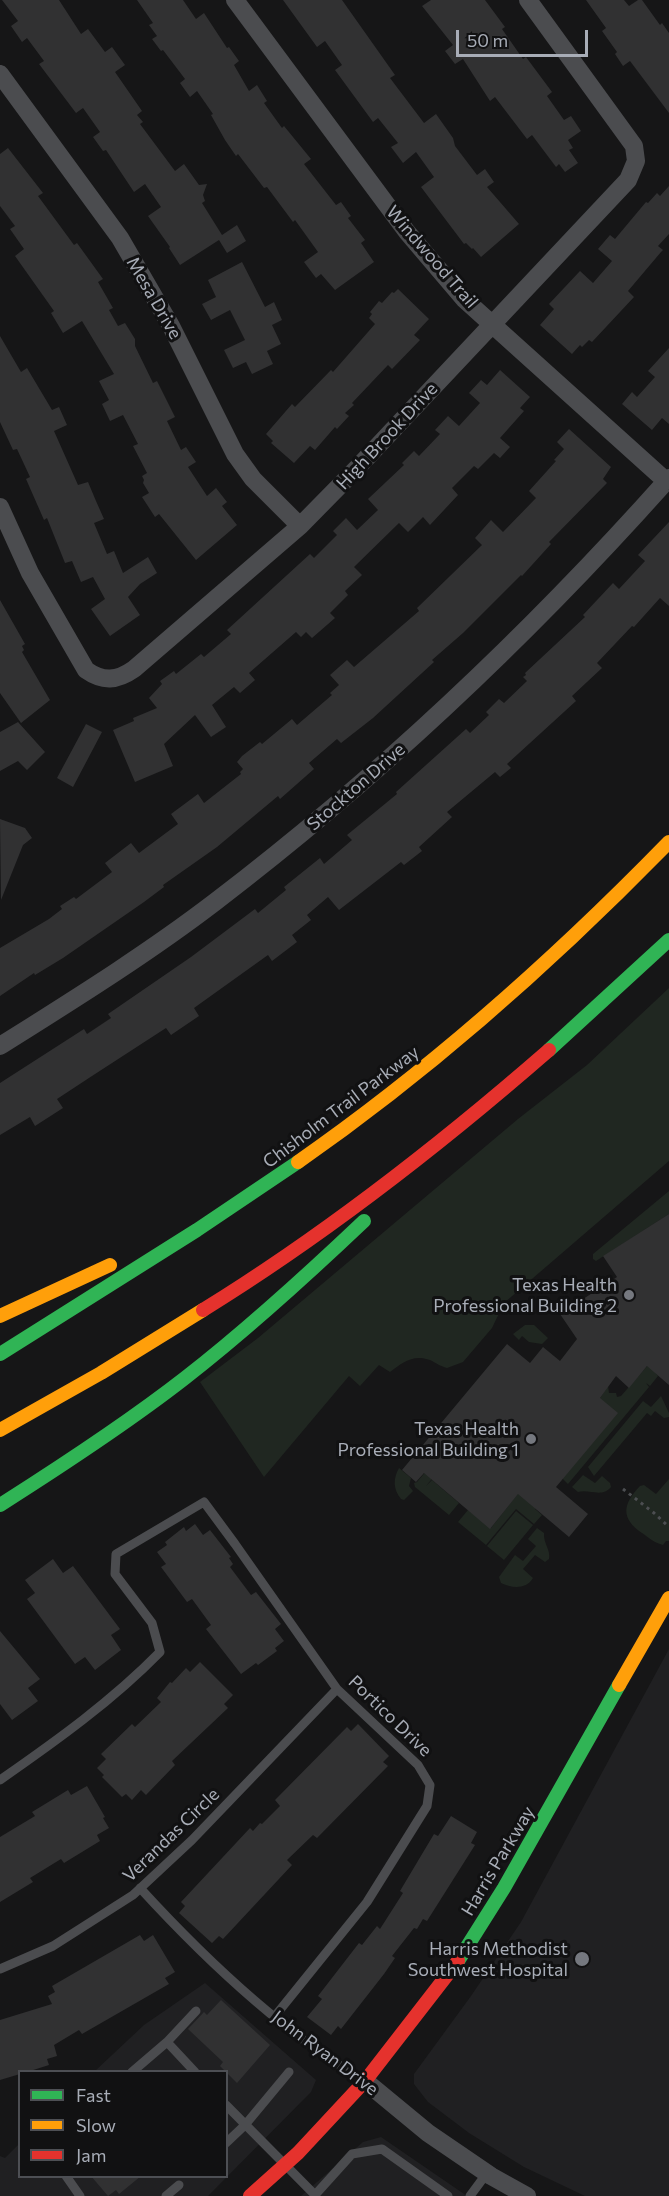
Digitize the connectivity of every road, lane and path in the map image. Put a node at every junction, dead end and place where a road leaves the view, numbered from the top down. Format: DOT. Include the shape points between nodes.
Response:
graph roads {
  1 [pos="235,0"];
  2 [pos="528,0"];
  3 [pos="0,74"];
  4 [pos="492,324"];
  5 [pos="667,480"];
  6 [pos="0,507"];
  7 [pos="300,526"];
  8 [pos="669,842"];
  9 [pos="669,940"];
  10 [pos="0,1046"];
  11 [pos="494,1099"];
  12 [pos="239,1204"];
  13 [pos="0,1316"];
  14 [pos="0,1354"];
  15 [pos="0,1430"];
  16 [pos="623,1489"];
  17 [pos="0,1505"];
  18 [pos="669,1527"];
  19 [pos="669,1598"];
  20 [pos="337,1689"];
  21 [pos="0,1780"];
  22 [pos="140,1888"];
  23 [pos="0,1969"];
  24 [pos="196,2011"];
  25 [pos="275,2016"];
  26 [pos="167,2042"];
  27 [pos="134,2070"];
  28 [pos="193,2070"];
  29 [pos="290,2072"];
  30 [pos="365,2081"];
  31 [pos="228,2107"];
  32 [pos="245,2125"];
  33 [pos="228,2141"];
  34 [pos="284,2165"];
  35 [pos="487,2173"];
  36 [pos="67,2178"];
  37 [pos="179,2186"];
  38 [pos="80,2196"];
  39 [pos="166,2196"];
  40 [pos="250,2196"];
  41 [pos="448,2196"];
  42 [pos="470,2196"];
  43 [pos="527,2196"];
  1 -- 4 [label="street, Windwood Trail" via="407,232 464,299"];
  2 -- 4 [label="street, High Brook Drive" via="619,123 633,146 636,161 618,192"];
  3 -- 7 [label="street, Mesa Drive" via="120,238 171,326 235,454"];
  4 -- 5 [label="street, Windwood Trail"];
  4 -- 7 [label="street, High Brook Drive"];
  5 -- 10 [label="street, Stockton Drive" via="513,644 311,826 213,903 98,984"];
  6 -- 7 [label="street, High Brook Drive" via="30,573 86,670 97,678 109,679 134,669"];
  8 -- 12 [label="main road, Chisholm Trail Parkway" via="553,957 442,1052"];
  9 -- 11 [label="main road" via="567,1037"];
  11 -- 15 [label="main road" via="271,1267 155,1341"];
  11 -- 17 [label="main road" via="238,1336 166,1393"];
  12 -- 13 [label="main road"];
  12 -- 14 [label="main road, Chisholm Trail Parkway"];
  16 -- 18 [label="path"];
  19 -- 30 [label="main road, Harris Parkway" via="504,1888 452,1971"];
  20 -- 21 [label="lane, Portico Drive" via="204,1502 117,1554 116,1574 152,1623 160,1652 73,1729"];
  20 -- 22 [label="lane, Verandas Circle" via="192,1840"];
  20 -- 25 [label="lane, Portico Drive" via="418,1764 430,1785 430,1795 367,1902"];
  22 -- 23 [label="lane, Verandas Circle" via="53,1946"];
  22 -- 25 [label="lane, John Ryan Drive" via="184,1936"];
  24 -- 26 [label="lane"];
  25 -- 30 [label="lane, John Ryan Drive" via="330,2060"];
  26 -- 27 [label="lane"];
  26 -- 28 [label="lane"];
  29 -- 32 [label="lane"];
  30 -- 34 [label="main road, Harris Parkway"];
  30 -- 35 [label="street, John Ryan Drive" via="428,2133"];
  31 -- 32 [label="lane"];
  32 -- 33 [label="lane"];
  32 -- 34 [label="lane"];
  34 -- 40 [label="main road, Harris Parkway"];
  34 -- 41 [label="lane" via="315,2195 352,2154 382,2149"];
  35 -- 42 [label="lane"];
  35 -- 43 [label="street, John Ryan Drive"];
  36 -- 38 [label="lane"];
  37 -- 39 [label="lane"];
}
